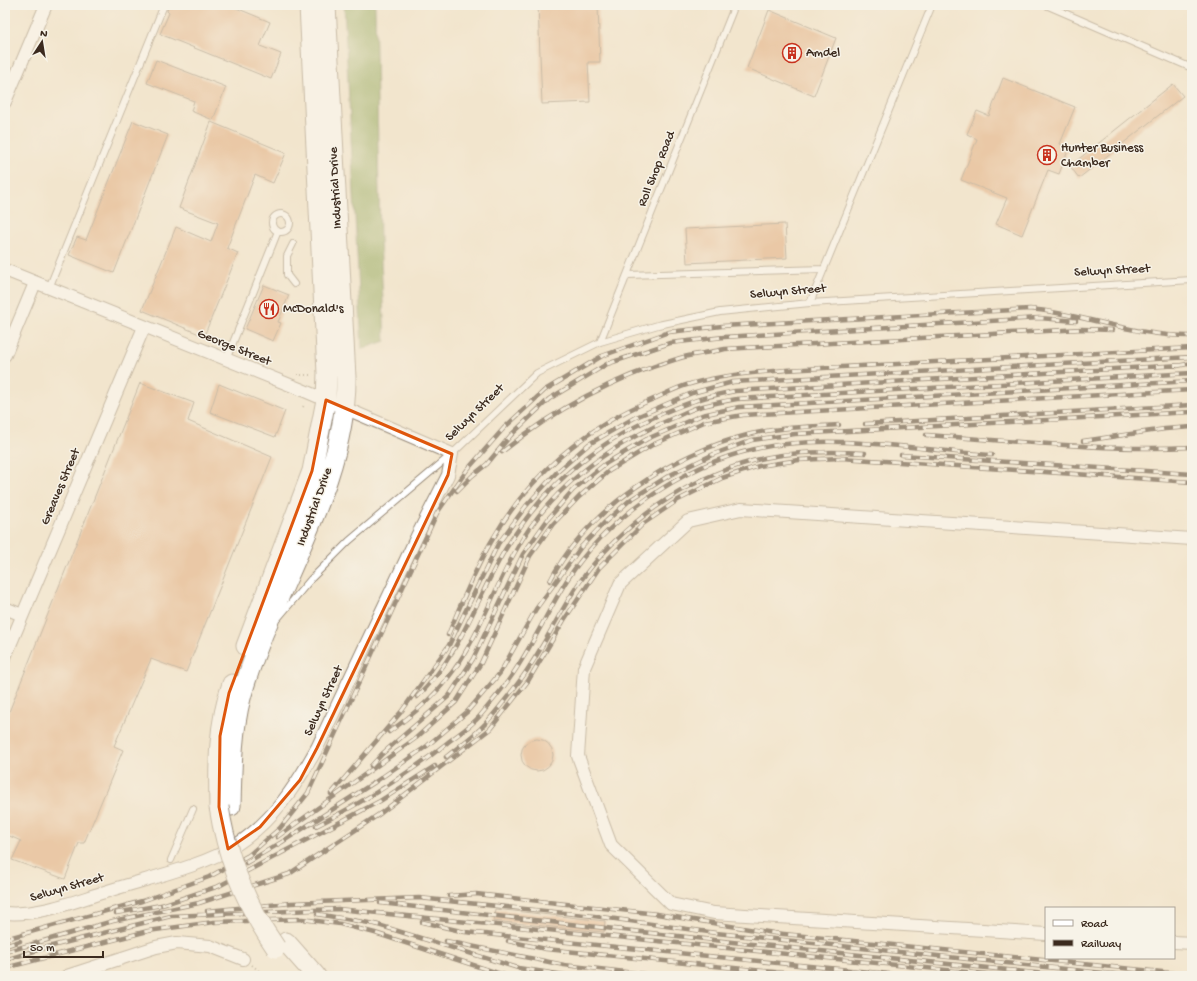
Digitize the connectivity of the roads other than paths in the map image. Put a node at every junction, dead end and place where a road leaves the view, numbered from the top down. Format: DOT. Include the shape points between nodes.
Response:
graph roads {
  1 [pos="46,5"];
  2 [pos="164,5"];
  3 [pos="308,5"];
  4 [pos="326,5"];
  5 [pos="735,5"];
  6 [pos="932,5"];
  7 [pos="1046,5"];
  8 [pos="1192,68"];
  9 [pos="5,102"];
  10 [pos="278,231"];
  11 [pos="293,244"];
  12 [pos="824,269"];
  13 [pos="5,270"];
  14 [pos="627,275"];
  15 [pos="1192,280"];
  16 [pos="35,283"];
  17 [pos="294,284"];
  18 [pos="49,288"];
  19 [pos="810,303"];
  20 [pos="144,327"];
  21 [pos="600,342"];
  22 [pos="5,354"];
  23 [pos="226,360"];
  24 [pos="326,400"];
  25 [pos="344,408"];
  26 [pos="452,454"];
  27 [pos="1192,539"];
  28 [pos="5,608"];
  29 [pos="22,615"];
  30 [pos="264,634"];
  31 [pos="5,657"];
  32 [pos="225,806"];
  33 [pos="193,809"];
  34 [pos="171,860"];
  35 [pos="5,913"];
  36 [pos="1045,934"];
  37 [pos="1175,942"];
  38 [pos="1192,944"];
  39 [pos="281,945"];
  40 [pos="243,959"];
  41 [pos="67,976"];
  42 [pos="301,976"];
  43 [pos="316,976"];
  1 -- 9 [label="street"];
  2 -- 18 [label="lane"];
  3 -- 24 [label="highway, Industrial Drive" via="327,373"];
  4 -- 25 [label="highway, Industrial Drive" via="346,377"];
  5 -- 14 [label="lane, Roll Shop Road"];
  6 -- 12 [label="lane"];
  7 -- 8 [label="lane"];
  10 -- 23 [label="lane"];
  11 -- 17 [label="lane" via="287,256 286,275"];
  12 -- 14 [label="lane"];
  12 -- 19 [label="lane"];
  13 -- 16 [label="street, George Street"];
  14 -- 21 [label="lane, Roll Shop Road"];
  15 -- 19 [label="lane, Selwyn Street"];
  16 -- 18 [label="street, George Street"];
  16 -- 22 [label="street"];
  18 -- 20 [label="street, George Street"];
  19 -- 21 [label="lane, Selwyn Street" via="720,312 658,325"];
  20 -- 23 [label="street, George Street"];
  20 -- 29 [label="street, Greaves Street"];
  21 -- 26 [label="lane, Selwyn Street" via="537,373"];
  23 -- 24 [label="street, George Street"];
  24 -- 25 [label="street, George Street"];
  24 -- 32 [label="highway, Industrial Drive" via="312,471 229,693 220,736 218,767"];
  25 -- 26 [label="street, George Street"];
  25 -- 30 [label="highway, Industrial Drive" via="330,470"];
  26 -- 30 [label="lane" via="349,541 311,579"];
  26 -- 35 [label="street, Selwyn Street" via="448,475 413,543 317,748 300,780 260,827 235,846 204,861 35,913"];
  27 -- 36 [label="street" via="741,509 688,522 620,584 584,668 578,756 611,846 671,904 714,913"];
  28 -- 29 [label="street"];
  29 -- 31 [label="street, Greaves Street"];
  30 -- 32 [label="highway, Industrial Drive" via="241,698"];
  32 -- 39 [label="highway, Industrial Drive, bridge" via="226,844 237,879 254,914"];
  33 -- 34 [label="lane"];
  37 -- 38 [label="street"];
  39 -- 42 [label="highway, Industrial Drive"];
  39 -- 43 [label="highway, Industrial Drive"];
  40 -- 41 [label="street" via="210,946 178,943 156,947"];
}
